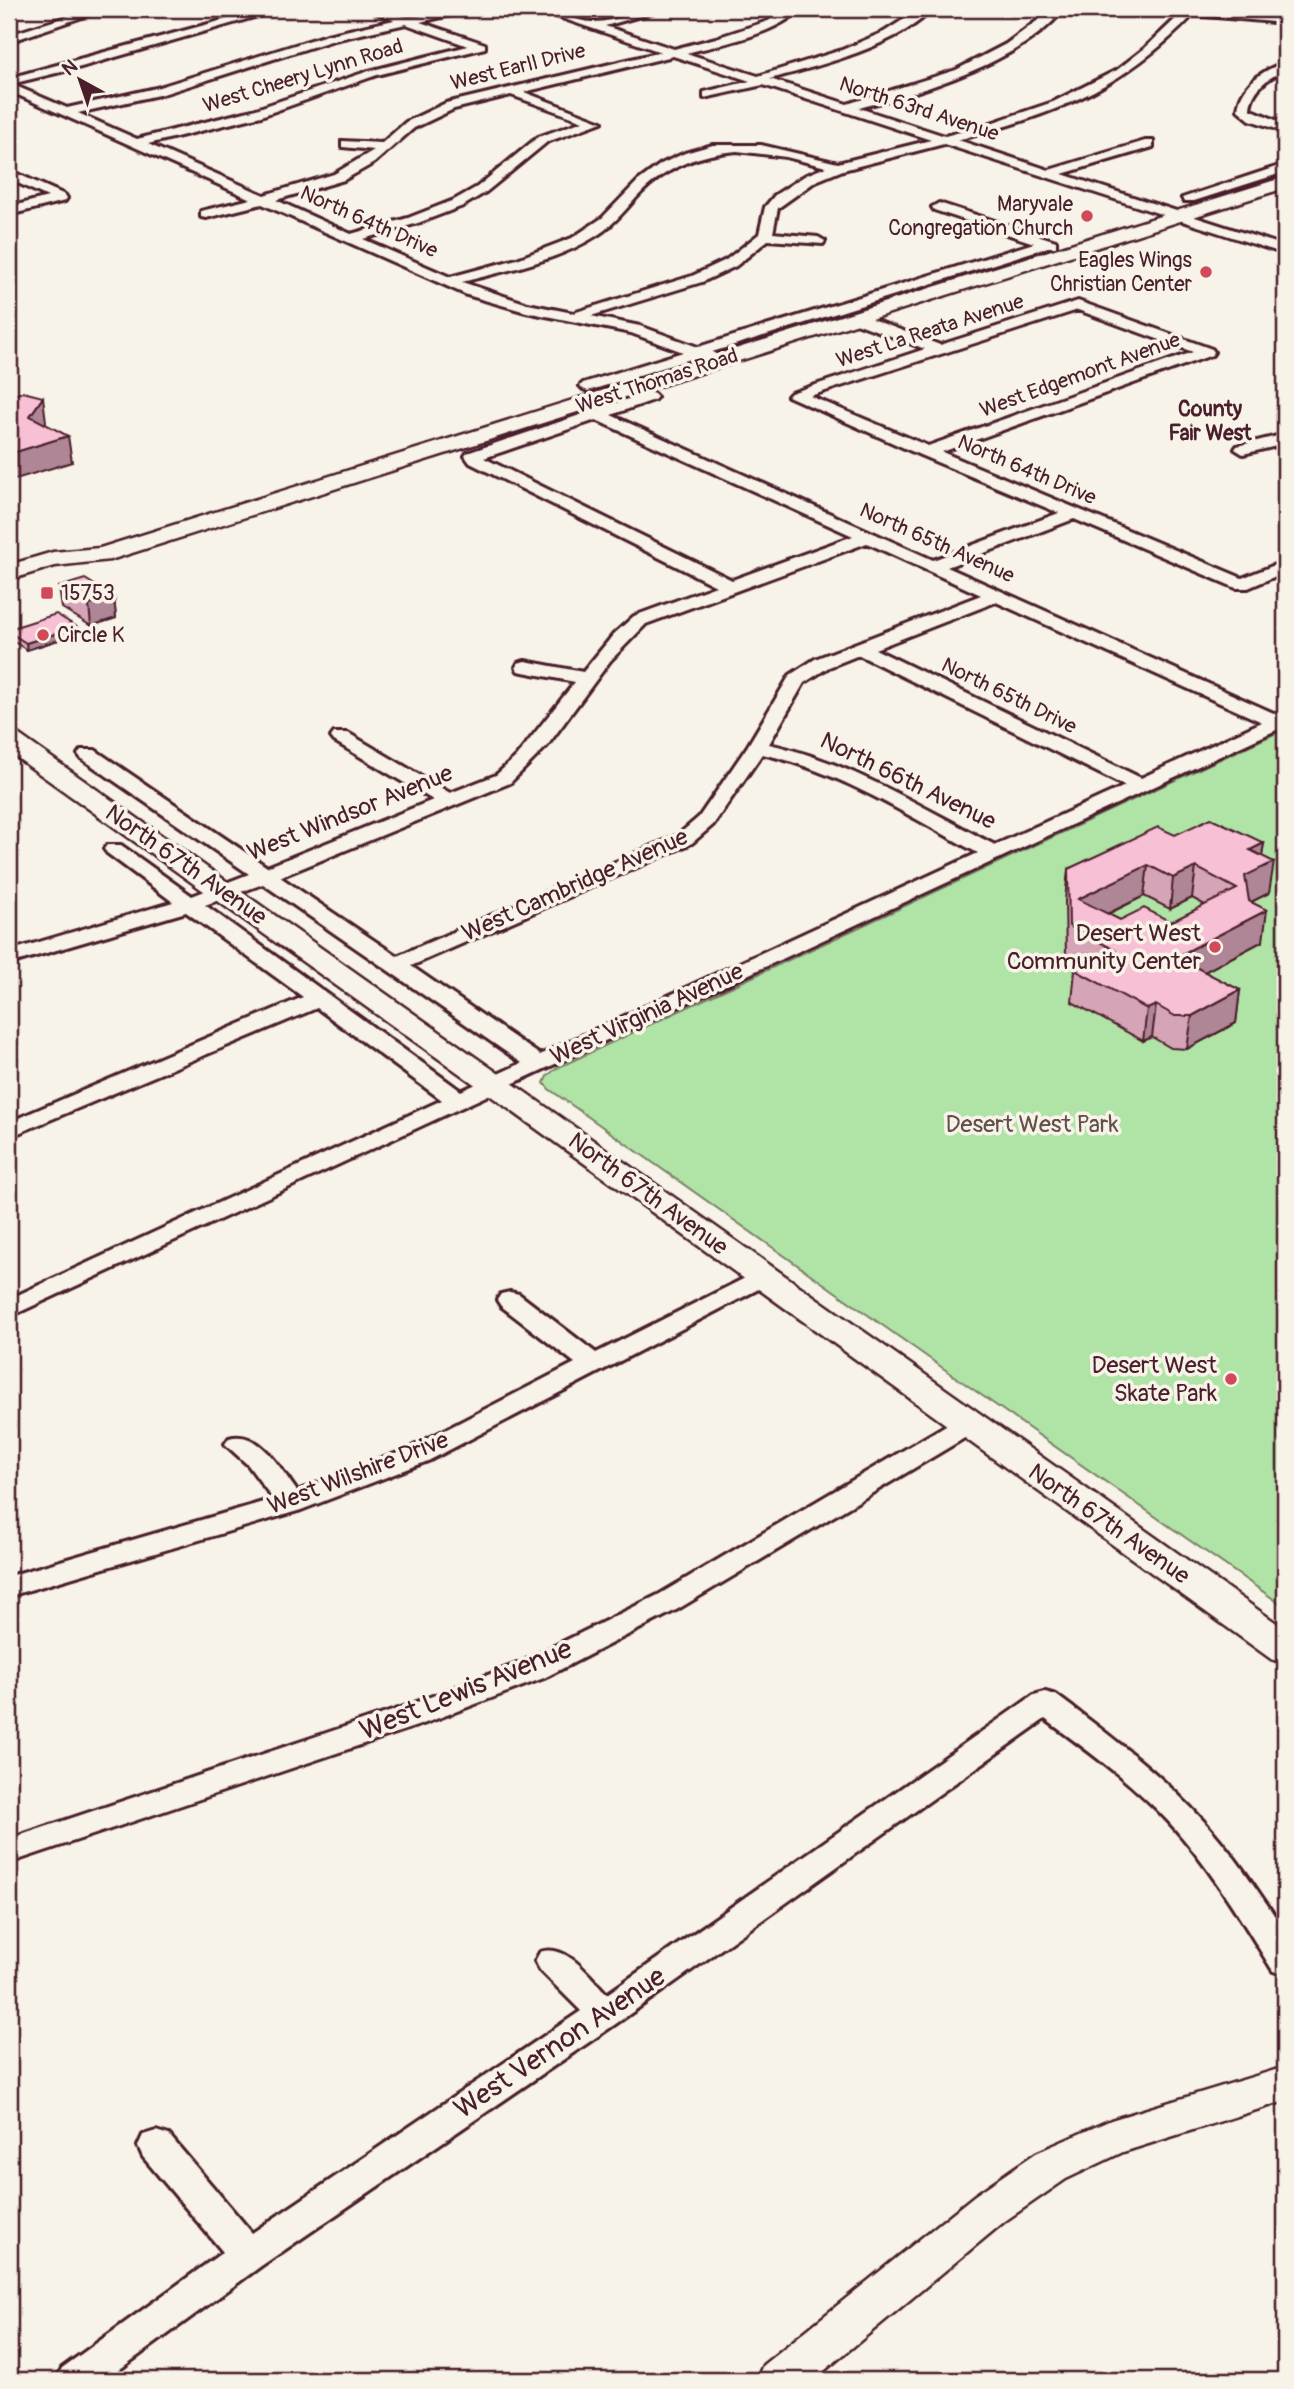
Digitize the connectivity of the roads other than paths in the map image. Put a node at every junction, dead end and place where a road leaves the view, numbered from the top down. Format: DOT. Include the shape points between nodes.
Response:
graph roads {
  1 [pos="101,9"];
  2 [pos="277,9"];
  3 [pos="372,9"];
  4 [pos="464,9"];
  5 [pos="540,9"];
  6 [pos="660,9"];
  7 [pos="795,9"];
  8 [pos="927,9"];
  9 [pos="1059,9"];
  10 [pos="1191,10"];
  11 [pos="34,19"];
  12 [pos="1285,20"];
  13 [pos="407,21"];
  14 [pos="59,24"];
  15 [pos="593,26"];
  16 [pos="9,39"];
  17 [pos="673,52"];
  18 [pos="1285,66"];
  19 [pos="762,80"];
  20 [pos="9,81"];
  21 [pos="9,87"];
  22 [pos="509,90"];
  23 [pos="708,95"];
  24 [pos="847,108"];
  25 [pos="1226,109"];
  26 [pos="1244,110"];
  27 [pos="66,112"];
  28 [pos="1285,128"];
  29 [pos="943,139"];
  30 [pos="137,143"];
  31 [pos="345,144"];
  32 [pos="1149,144"];
  33 [pos="385,147"];
  34 [pos="838,167"];
  35 [pos="1285,168"];
  36 [pos="1051,173"];
  37 [pos="9,174"];
  38 [pos="1285,182"];
  39 [pos="264,200"];
  40 [pos="1211,206"];
  41 [pos="939,207"];
  42 [pos="9,211"];
  43 [pos="206,214"];
  44 [pos="1181,216"];
  45 [pos="765,236"];
  46 [pos="350,238"];
  47 [pos="818,241"];
  48 [pos="1047,243"];
  49 [pos="1072,250"];
  50 [pos="1285,250"];
  51 [pos="447,282"];
  52 [pos="572,317"];
  53 [pos="856,318"];
  54 [pos="940,350"];
  55 [pos="700,351"];
  56 [pos="1208,352"];
  57 [pos="723,360"];
  58 [pos="649,397"];
  59 [pos="796,397"];
  60 [pos="587,402"];
  61 [pos="1285,439"];
  62 [pos="1243,449"];
  63 [pos="926,452"];
  64 [pos="1072,514"];
  65 [pos="867,537"];
  66 [pos="102,555"];
  67 [pos="933,566"];
  68 [pos="1285,566"];
  69 [pos="9,573"];
  70 [pos="730,586"];
  71 [pos="9,595"];
  72 [pos="997,595"];
  73 [pos="859,648"];
  74 [pos="526,667"];
  75 [pos="586,678"];
  76 [pos="1281,720"];
  77 [pos="341,737"];
  78 [pos="9,740"];
  79 [pos="757,747"];
  80 [pos="88,754"];
  81 [pos="1139,785"];
  82 [pos="450,802"];
  83 [pos="114,849"];
  84 [pos="994,853"];
  85 [pos="266,875"];
  86 [pos="224,892"];
  87 [pos="189,904"];
  88 [pos="9,958"];
  89 [pos="395,965"];
  90 [pos="318,999"];
  91 [pos="539,1064"];
  92 [pos="495,1084"];
  93 [pos="459,1101"];
  94 [pos="9,1130"];
  95 [pos="763,1277"];
  96 [pos="510,1300"];
  97 [pos="9,1309"];
  98 [pos="592,1363"];
  99 [pos="968,1424"];
  100 [pos="239,1444"];
  101 [pos="290,1503"];
  102 [pos="9,1586"];
  103 [pos="1285,1649"];
  104 [pos="9,1851"];
  105 [pos="552,1961"];
  106 [pos="1285,1962"];
  107 [pos="606,2014"];
  108 [pos="1285,2084"];
  109 [pos="156,2146"];
  110 [pos="248,2255"];
  111 [pos="75,2380"];
  112 [pos="779,2380"];
  1 -- 14 [label="street"];
  2 -- 20 [label="street"];
  3 -- 13 [label="street"];
  4 -- 13 [label="street"];
  5 -- 15 [label="street, North 63rd Avenue"];
  6 -- 15 [label="street"];
  7 -- 17 [label="street, West Earll Drive" via="751,31"];
  8 -- 19 [label="street" via="860,49"];
  9 -- 24 [label="street" via="987,61 945,79"];
  10 -- 12 [label="street"];
  10 -- 29 [label="street" via="1148,52 1099,85 1025,115"];
  11 -- 14 [label="street"];
  13 -- 27 [label="street" via="309,43 159,91"];
  13 -- 30 [label="street, West Cheery Lynn Road" via="481,47 384,70 257,114"];
  14 -- 16 [label="street"];
  15 -- 17 [label="street, North 63rd Avenue"];
  17 -- 19 [label="street, North 63rd Avenue"];
  17 -- 22 [label="street, West Earll Drive"];
  18 -- 26 [label="street" via="1270,72 1247,95"];
  19 -- 23 [label="street"];
  19 -- 24 [label="street, North 63rd Avenue"];
  21 -- 27 [label="street, North 64th Drive"];
  22 -- 33 [label="street, West Earll Drive" via="428,115"];
  22 -- 46 [label="street" via="596,122 541,140 476,193 446,209"];
  24 -- 29 [label="street, North 63rd Avenue"];
  25 -- 26 [label="street"];
  26 -- 28 [label="street"];
  27 -- 30 [label="street, North 64th Drive"];
  29 -- 34 [label="street"];
  29 -- 36 [label="street, North 63rd Avenue"];
  30 -- 39 [label="street, North 64th Drive"];
  31 -- 33 [label="street"];
  32 -- 36 [label="street"];
  33 -- 39 [label="street, West Earll Drive" via="352,171"];
  34 -- 45 [label="street" via="780,198 772,207"];
  34 -- 51 [label="street" via="751,143 684,157 642,185 607,223 581,239"];
  35 -- 40 [label="street" via="1189,198"];
  36 -- 44 [label="street, North 63rd Avenue"];
  37 -- 42 [label="street" via="61,198"];
  38 -- 40 [label="main road, West Thomas Road"];
  39 -- 43 [label="street, West Earll Drive"];
  39 -- 46 [label="street, North 64th Drive"];
  40 -- 44 [label="main road, West Thomas Road"];
  41 -- 48 [label="street"];
  44 -- 49 [label="main road, West Thomas Road"];
  44 -- 50 [label="street, North 63rd Avenue"];
  45 -- 47 [label="street"];
  45 -- 52 [label="street" via="731,263 697,279"];
  46 -- 51 [label="street, North 64th Drive"];
  48 -- 49 [label="street"];
  48 -- 55 [label="street, West Thomas Road"];
  49 -- 53 [label="main road, West Thomas Road"];
  51 -- 52 [label="street, North 64th Drive" via="490,298"];
  52 -- 55 [label="street, North 64th Drive" via="635,330"];
  53 -- 54 [label="street"];
  53 -- 57 [label="main road, West Thomas Road"];
  54 -- 56 [label="street, West La Reata Avenue" via="1078,305"];
  54 -- 59 [label="street, West La Reata Avenue"];
  55 -- 57 [label="street, North 64th Drive"];
  55 -- 60 [label="street, West Thomas Road"];
  56 -- 63 [label="street, West Edgemont Avenue"];
  57 -- 60 [label="main road, West Thomas Road"];
  58 -- 60 [label="street, West Thomas Road"];
  59 -- 63 [label="street, North 64th Drive"];
  60 -- 65 [label="street, North 65th Avenue"];
  60 -- 66 [label="main road, West Thomas Road"];
  60 -- 70 [label="street, West Thomas Road" via="474,456"];
  61 -- 62 [label="street"];
  63 -- 64 [label="street, North 64th Drive"];
  64 -- 67 [label="street"];
  64 -- 68 [label="street, North 64th Drive" via="1242,584"];
  65 -- 67 [label="street, North 65th Avenue"];
  65 -- 70 [label="street, West Windsor Avenue"];
  66 -- 69 [label="main road, West Thomas Road" via="53,559"];
  66 -- 71 [label="main road, West Thomas Road" via="80,572"];
  67 -- 72 [label="street, North 65th Avenue"];
  70 -- 75 [label="street, West Windsor Avenue" via="640,620"];
  72 -- 73 [label="street, West Cambridge Avenue"];
  72 -- 76 [label="street, North 65th Avenue"];
  73 -- 79 [label="street, West Cambridge Avenue" via="822,663 797,680"];
  73 -- 81 [label="street, North 65th Drive"];
  74 -- 75 [label="street"];
  75 -- 82 [label="street, West Windsor Avenue" via="516,769"];
  76 -- 81 [label="street, West Virginia Avenue"];
  77 -- 82 [label="street"];
  78 -- 86 [label="main road, North 67th Avenue"];
  79 -- 84 [label="street, North 66th Avenue" via="841,772"];
  79 -- 89 [label="street, West Cambridge Avenue" via="706,821 685,839"];
  80 -- 85 [label="street, North 67th Avenue"];
  81 -- 84 [label="street, West Virginia Avenue"];
  82 -- 85 [label="street, West Windsor Avenue"];
  83 -- 87 [label="street, North 67th Avenue"];
  84 -- 91 [label="street, West Virginia Avenue"];
  85 -- 86 [label="street, West Windsor Avenue"];
  85 -- 89 [label="street, North 67th Avenue"];
  86 -- 87 [label="street, West Windsor Avenue"];
  86 -- 92 [label="main road, North 67th Avenue"];
  87 -- 88 [label="street, West Windsor Avenue"];
  87 -- 90 [label="street, North 67th Avenue"];
  89 -- 91 [label="street, North 67th Avenue"];
  90 -- 93 [label="street, North 67th Avenue"];
  90 -- 94 [label="street"];
  91 -- 92 [label="street, West Virginia Avenue"];
  92 -- 93 [label="street, West Virginia Avenue"];
  92 -- 95 [label="main road, North 67th Avenue"];
  93 -- 97 [label="street, West Virginia Avenue"];
  95 -- 98 [label="street, West Wilshire Drive"];
  95 -- 99 [label="main road, North 67th Avenue"];
  96 -- 98 [label="street"];
  98 -- 101 [label="street, West Wilshire Drive" via="418,1455"];
  99 -- 103 [label="main road, North 67th Avenue"];
  99 -- 104 [label="street, West Lewis Avenue" via="668,1602 533,1670 412,1716"];
  100 -- 101 [label="street" via="258,1460"];
  101 -- 102 [label="street, West Wilshire Drive"];
  105 -- 107 [label="street"];
  106 -- 107 [label="street, West Vernon Avenue" via="1196,1830 1156,1790 1045,1703"];
  107 -- 110 [label="street, West Vernon Avenue"];
  108 -- 112 [label="street" via="1111,2138 1051,2166 989,2208"];
  109 -- 110 [label="street"];
  110 -- 111 [label="street, West Vernon Avenue"];
}
